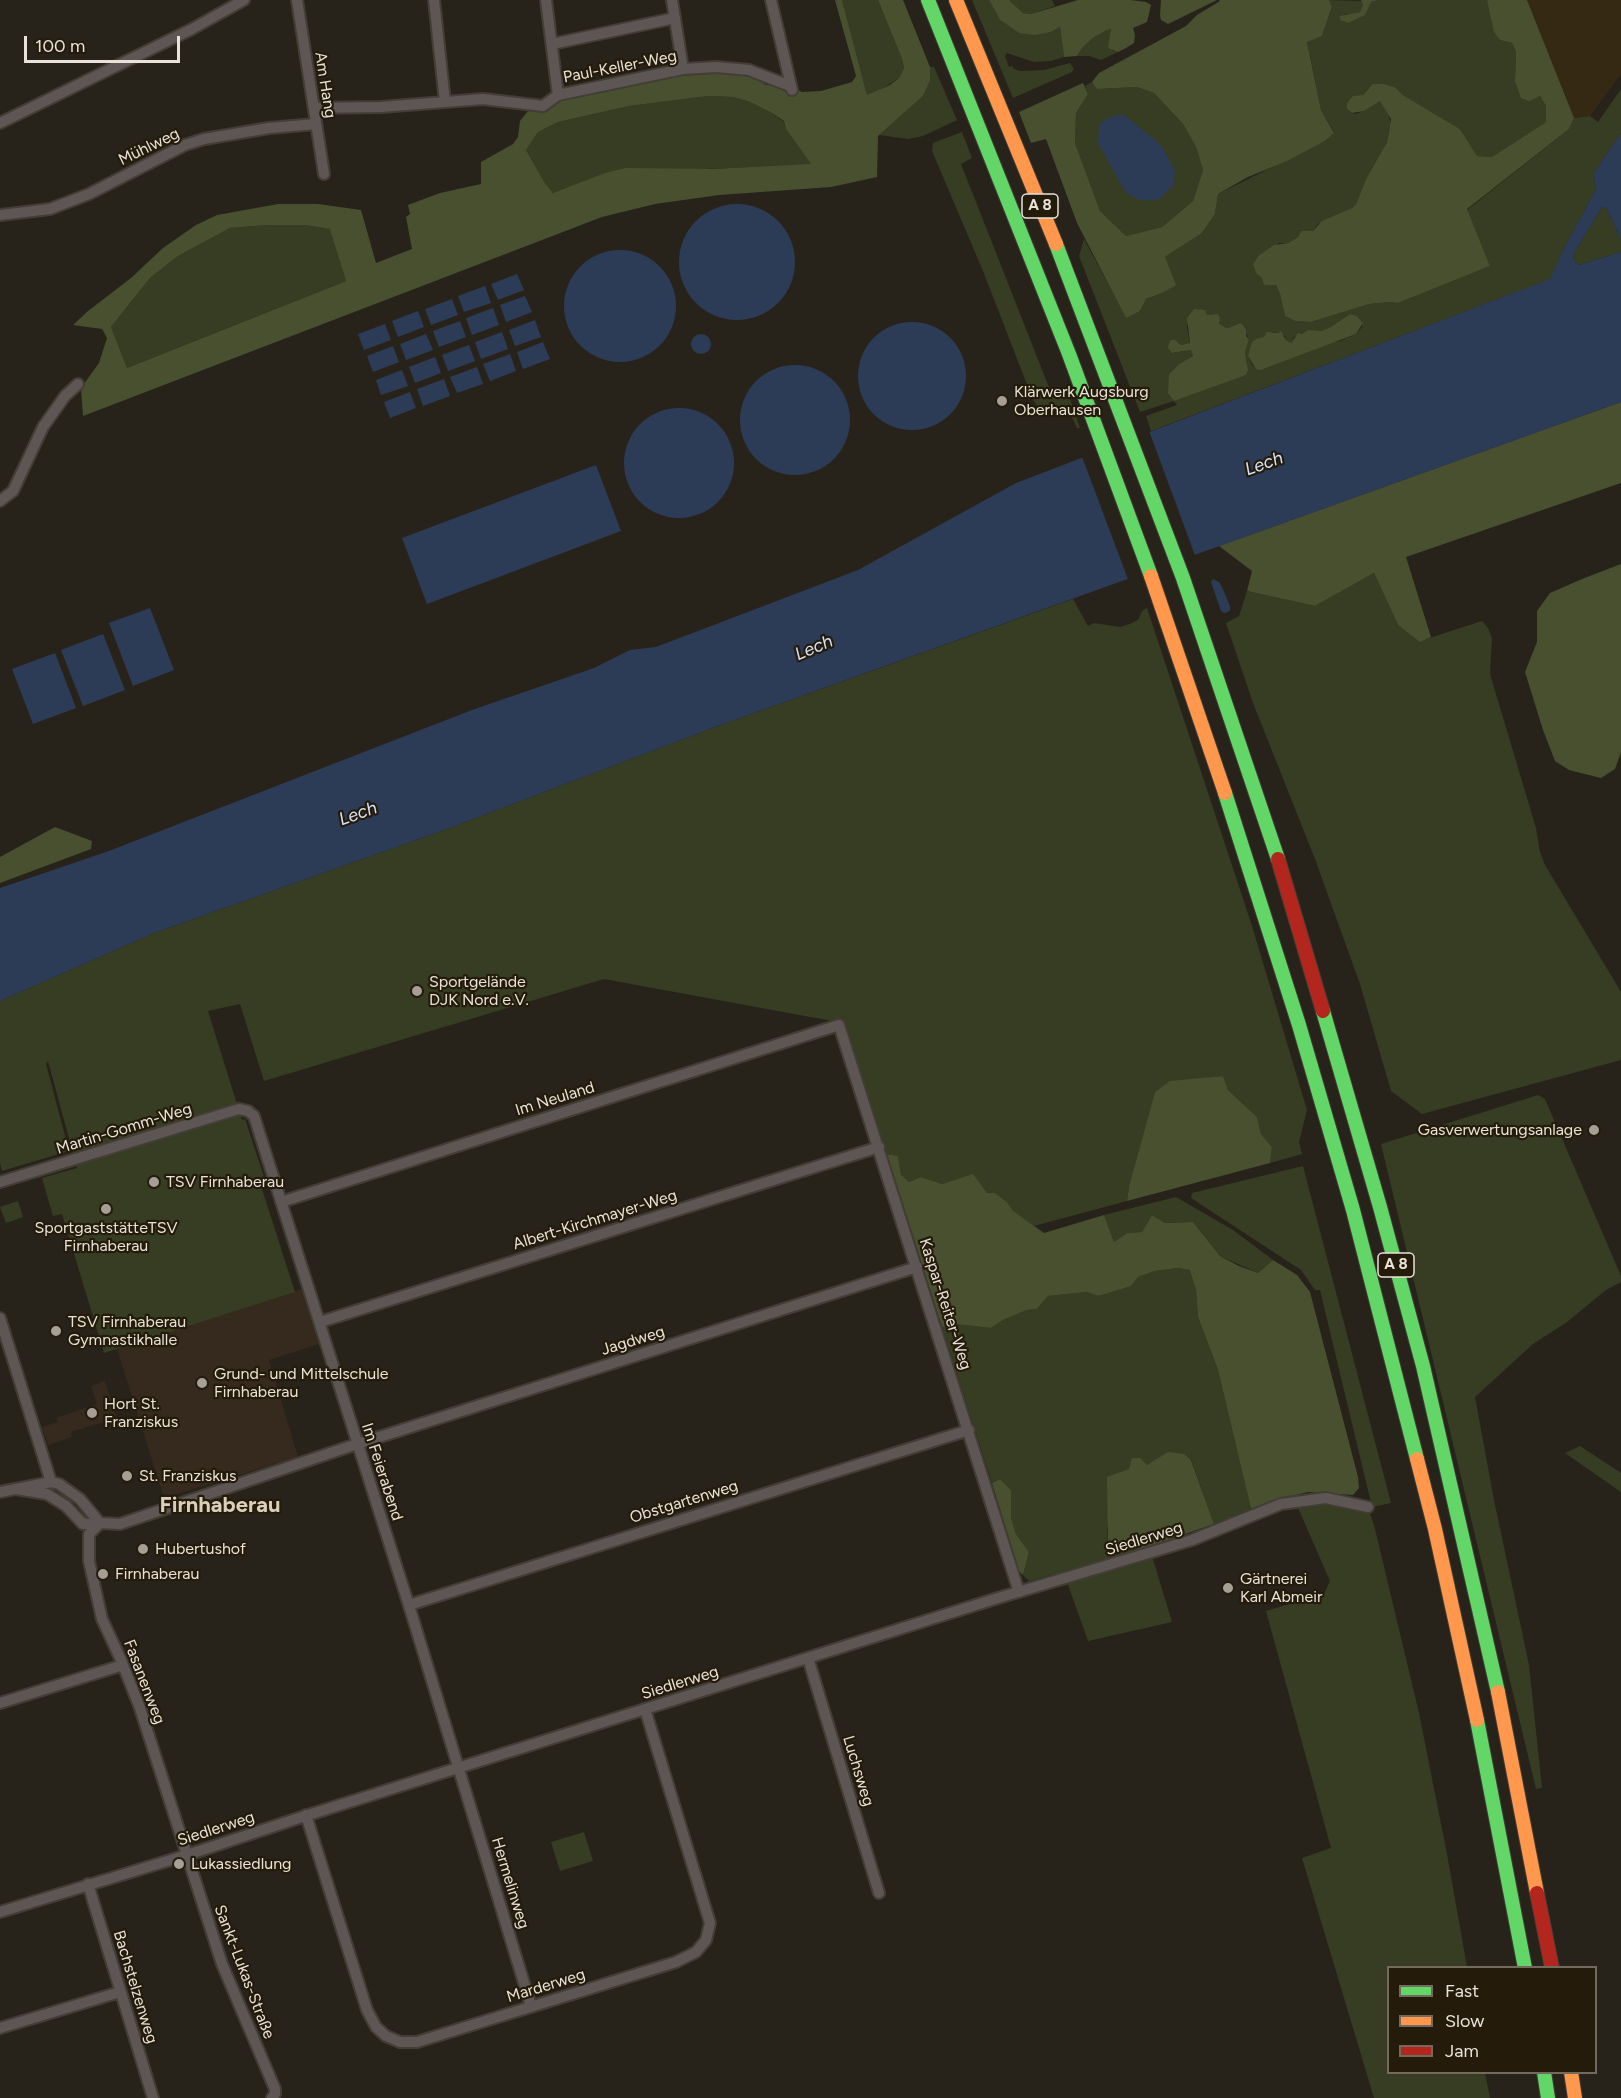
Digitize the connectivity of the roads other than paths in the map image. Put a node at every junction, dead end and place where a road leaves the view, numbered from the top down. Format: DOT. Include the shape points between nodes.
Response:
graph roads {
  1 [pos="244,0"];
  2 [pos="297,0"];
  3 [pos="434,0"];
  4 [pos="546,0"];
  5 [pos="672,0"];
  6 [pos="771,0"];
  7 [pos="928,0"];
  8 [pos="956,0"];
  9 [pos="675,18"];
  10 [pos="552,44"];
  11 [pos="682,69"];
  12 [pos="558,95"];
  13 [pos="445,102"];
  14 [pos="314,108"];
  15 [pos="0,123"];
  16 [pos="316,124"];
  17 [pos="324,174"];
  18 [pos="0,215"];
  19 [pos="78,384"];
  20 [pos="0,501"];
  21 [pos="839,1026"];
  22 [pos="254,1116"];
  23 [pos="879,1147"];
  24 [pos="0,1182"];
  25 [pos="281,1202"];
  26 [pos="917,1268"];
  27 [pos="0,1318"];
  28 [pos="320,1322"];
  29 [pos="969,1430"];
  30 [pos="357,1444"];
  31 [pos="51,1482"];
  32 [pos="16,1489"];
  33 [pos="0,1492"];
  34 [pos="1368,1508"];
  35 [pos="100,1522"];
  36 [pos="1019,1592"];
  37 [pos="409,1605"];
  38 [pos="808,1658"];
  39 [pos="123,1665"];
  40 [pos="0,1704"];
  41 [pos="645,1709"];
  42 [pos="459,1769"];
  43 [pos="306,1815"];
  44 [pos="187,1855"];
  45 [pos="88,1884"];
  46 [pos="879,1893"];
  47 [pos="0,1912"];
  48 [pos="1525,1966"];
  49 [pos="1552,1966"];
  50 [pos="120,1992"];
  51 [pos="531,2006"];
  52 [pos="0,2028"];
  53 [pos="1544,2074"];
  54 [pos="1571,2074"];
  55 [pos="153,2098"];
  56 [pos="272,2098"];
  57 [pos="1548,2098"];
  58 [pos="1575,2098"];
  1 -- 15 [label="street"];
  2 -- 14 [label="street, Am Hang"];
  3 -- 13 [label="street"];
  4 -- 10 [label="street"];
  5 -- 9 [label="street"];
  6 -- 11 [label="street, Paul-Keller-Weg" via="791,89 749,70"];
  7 -- 48 [label="highway, A 8" via="1156,588 1259,897 1353,1210 1435,1529"];
  8 -- 49 [label="highway, A 8" via="1080,304 1183,578 1283,874 1423,1366 1503,1718"];
  9 -- 10 [label="street"];
  9 -- 11 [label="street"];
  10 -- 12 [label="street"];
  11 -- 12 [label="street, Paul-Keller-Weg"];
  12 -- 13 [label="street, Paul-Keller-Weg" via="543,106 493,100"];
  13 -- 14 [label="street, Paul-Keller-Weg"];
  14 -- 16 [label="street, Am Hang"];
  16 -- 17 [label="street, Am Hang"];
  16 -- 18 [label="street, Mühlweg" via="204,139 50,209"];
  19 -- 20 [label="street" via="43,427 13,491"];
  21 -- 23 [label="street, Kaspar-Reiter-Weg"];
  21 -- 25 [label="street, Im Neuland"];
  22 -- 24 [label="street, Martin-Gomm-Weg" via="239,1109"];
  22 -- 25 [label="street, Im Feierabend"];
  23 -- 26 [label="street, Kaspar-Reiter-Weg"];
  23 -- 28 [label="street, Albert-Kirchmayer-Weg"];
  25 -- 28 [label="street, Im Feierabend"];
  26 -- 29 [label="street, Kaspar-Reiter-Weg"];
  26 -- 30 [label="street, Jagdweg"];
  27 -- 31 [label="street"];
  28 -- 30 [label="street, Im Feierabend"];
  29 -- 36 [label="street, Kaspar-Reiter-Weg"];
  29 -- 37 [label="street, Obstgartenweg"];
  30 -- 35 [label="street, Jagdweg" via="120,1524"];
  30 -- 37 [label="street, Im Feierabend"];
  31 -- 32 [label="street"];
  31 -- 35 [label="street" via="80,1499"];
  32 -- 33 [label="street"];
  32 -- 35 [label="street" via="47,1494 83,1524"];
  34 -- 36 [label="street, Siedlerweg" via="1326,1498 1281,1504 1192,1540"];
  35 -- 39 [label="street, Fasanenweg" via="89,1534 89,1561 102,1619"];
  36 -- 38 [label="street, Siedlerweg"];
  37 -- 42 [label="street, Im Feierabend"];
  38 -- 41 [label="street, Siedlerweg"];
  38 -- 46 [label="street, Luchsweg"];
  39 -- 40 [label="street"];
  39 -- 44 [label="street, Fasanenweg"];
  41 -- 42 [label="street, Siedlerweg"];
  41 -- 51 [label="street, Marderweg" via="709,1916 706,1940 696,1952 680,1960"];
  42 -- 43 [label="street, Siedlerweg"];
  42 -- 51 [label="street, Hermelinweg"];
  43 -- 44 [label="street, Siedlerweg"];
  43 -- 51 [label="street, Marderweg" via="367,2010 386,2036 417,2043"];
  44 -- 45 [label="street, Siedlerweg"];
  44 -- 56 [label="street, Sankt-Lukas-Straße" via="222,1964 275,2089"];
  45 -- 47 [label="street, Siedlerweg"];
  45 -- 50 [label="street, Bachstelzenweg"];
  50 -- 52 [label="street"];
  50 -- 55 [label="street, Bachstelzenweg"];
  53 -- 57 [label="highway"];
  54 -- 58 [label="highway"];
}
